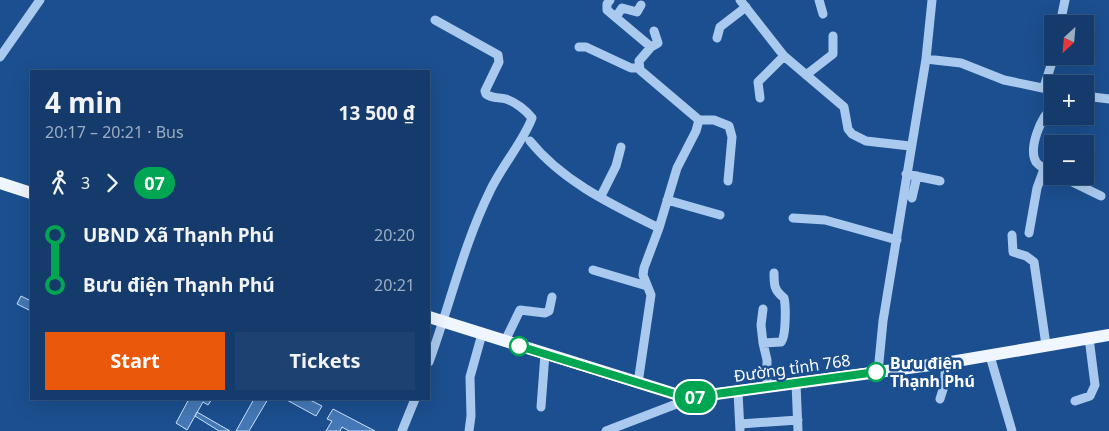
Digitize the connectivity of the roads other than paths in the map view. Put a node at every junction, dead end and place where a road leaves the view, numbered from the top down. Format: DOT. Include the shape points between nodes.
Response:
graph roads {
  1 [pos="40,0"];
  2 [pos="610,0"];
  3 [pos="819,0"];
  4 [pos="932,0"];
  5 [pos="1065,0"];
  6 [pos="744,4"];
  7 [pos="641,5"];
  8 [pos="823,14"];
  9 [pos="1062,15"];
  10 [pos="616,17"];
  11 [pos="435,20"];
  12 [pos="654,31"];
  13 [pos="833,36"];
  14 [pos="717,38"];
  15 [pos="651,46"];
  16 [pos="579,47"];
  17 [pos="784,56"];
  18 [pos="0,57"];
  19 [pos="926,59"];
  20 [pos="638,68"];
  21 [pos="806,75"];
  22 [pos="1044,87"];
  23 [pos="1094,97"];
  24 [pos="760,98"];
  25 [pos="1109,98"];
  26 [pos="1044,116"];
  27 [pos="699,120"];
  28 [pos="530,141"];
  29 [pos="910,146"];
  30 [pos="621,147"];
  31 [pos="1044,167"];
  32 [pos="906,174"];
  33 [pos="917,176"];
  34 [pos="1044,177"];
  35 [pos="940,181"];
  36 [pos="728,182"];
  37 [pos="0,183"];
  38 [pos="1078,185"];
  39 [pos="30,193"];
  40 [pos="601,196"];
  41 [pos="1101,196"];
  42 [pos="912,198"];
  43 [pos="668,200"];
  44 [pos="720,215"];
  45 [pos="793,218"];
  46 [pos="659,228"];
  47 [pos="1028,233"];
  48 [pos="1012,234"];
  49 [pos="896,240"];
  50 [pos="594,270"];
  51 [pos="774,272"];
  52 [pos="648,286"];
  53 [pos="552,298"];
  54 [pos="763,309"];
  55 [pos="430,317"];
  56 [pos="444,322"];
  57 [pos="482,334"];
  58 [pos="1109,335"];
  59 [pos="1089,338"];
  60 [pos="506,341"];
  61 [pos="763,343"];
  62 [pos="1046,345"];
  63 [pos="545,354"];
  64 [pos="990,356"];
  65 [pos="430,359"];
  66 [pos="945,363"];
  67 [pos="878,372"];
  68 [pos="638,383"];
  69 [pos="796,383"];
  70 [pos="767,388"];
  71 [pos="738,392"];
  72 [pos="694,397"];
  73 [pos="940,399"];
  74 [pos="415,400"];
  75 [pos="1075,401"];
  76 [pos="541,407"];
  77 [pos="798,420"];
  78 [pos="740,428"];
  79 [pos="402,431"];
  80 [pos="469,431"];
  81 [pos="606,431"];
  82 [pos="798,431"];
  83 [pos="1012,431"];
  1 -- 18 [label="street"];
  2 -- 10 [label="street" via="607,10"];
  3 -- 8 [label="street"];
  4 -- 19 [label="street"];
  5 -- 9 [label="street"];
  6 -- 14 [label="street" via="720,27"];
  6 -- 17 [label="street"];
  7 -- 10 [label="street" via="637,12 622,8"];
  10 -- 15 [label="street"];
  11 -- 56 [label="street" via="498,56 499,62 486,94 505,98 532,118 490,191 461,259"];
  12 -- 15 [label="street" via="658,43"];
  13 -- 21 [label="street" via="833,54"];
  15 -- 20 [label="street" via="640,59"];
  16 -- 20 [label="street"];
  17 -- 21 [label="street"];
  17 -- 24 [label="street" via="758,82"];
  19 -- 22 [label="street" via="961,63 1004,80"];
  19 -- 29 [label="street"];
  20 -- 27 [label="street"];
  21 -- 29 [label="street" via="844,108 848,129 855,137"];
  23 -- 25 [label="street"];
  26 -- 31 [label="street" via="1037,132 1035,157"];
  27 -- 36 [label="street" via="714,120 729,126 732,137"];
  27 -- 43 [label="street" via="677,168"];
  28 -- 40 [label="street" via="558,168"];
  29 -- 32 [label="street"];
  30 -- 40 [label="street" via="616,166"];
  32 -- 33 [label="street"];
  32 -- 49 [label="street"];
  33 -- 35 [label="street"];
  33 -- 42 [label="street"];
  34 -- 47 [label="street" via="1037,188"];
  37 -- 39 [label="main road"];
  38 -- 41 [label="street"];
  40 -- 46 [label="street" via="606,202"];
  43 -- 44 [label="street"];
  43 -- 46 [label="street"];
  45 -- 49 [label="street" via="825,220"];
  46 -- 52 [label="street" via="644,268"];
  48 -- 62 [label="street" via="1013,252 1034,262"];
  49 -- 67 [label="street"];
  50 -- 52 [label="street"];
  51 -- 61 [label="street" via="774,287 785,303 784,337 782,342"];
  52 -- 68 [label="street" via="651,295"];
  53 -- 60 [label="street" via="549,311 545,313 520,310"];
  54 -- 61 [label="street"];
  55 -- 56 [label="main road, Đường tỉnh 768"];
  56 -- 57 [label="main road, Đường tỉnh 768"];
  56 -- 65 [label="street"];
  57 -- 60 [label="main road, Đường tỉnh 768"];
  57 -- 80 [label="street" via="470,378"];
  58 -- 59 [label="main road, Đường tỉnh 768"];
  59 -- 62 [label="main road, Đường tỉnh 768"];
  59 -- 75 [label="street" via="1095,385 1090,396"];
  60 -- 63 [label="main road, Đường tỉnh 768"];
  61 -- 70 [label="street"];
  62 -- 64 [label="main road, Đường tỉnh 768"];
  63 -- 68 [label="main road, Đường tỉnh 768"];
  63 -- 76 [label="street"];
  64 -- 66 [label="main road, Đường tỉnh 768"];
  64 -- 83 [label="street"];
  66 -- 67 [label="main road, Đường tỉnh 768"];
  66 -- 73 [label="street" via="945,383"];
  67 -- 69 [label="main road, Đường tỉnh 768"];
  68 -- 72 [label="main road, Đường tỉnh 768"];
  69 -- 70 [label="main road, Đường tỉnh 768"];
  69 -- 77 [label="street"];
  70 -- 71 [label="main road, Đường tỉnh 768"];
  71 -- 72 [label="main road, Đường tỉnh 768"];
  71 -- 78 [label="street"];
  72 -- 81 [label="street"];
  74 -- 79 [label="street"];
  77 -- 78 [label="street"];
  77 -- 82 [label="street"];
}
